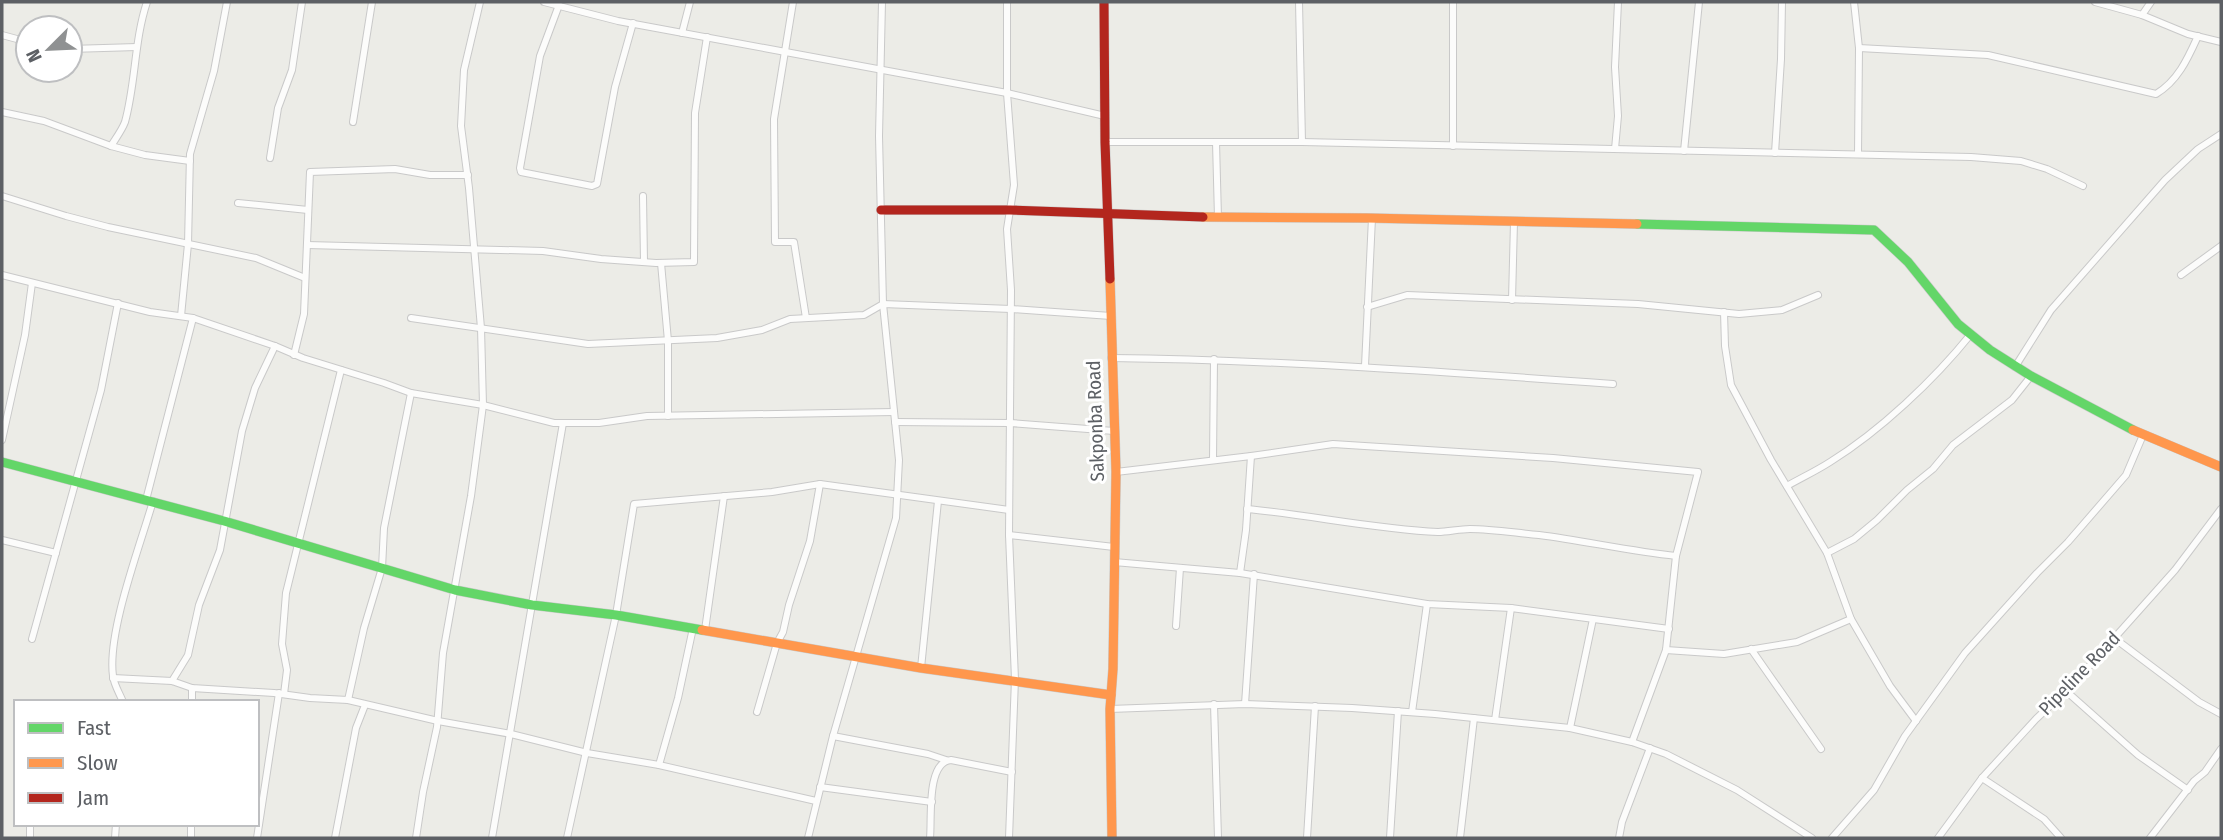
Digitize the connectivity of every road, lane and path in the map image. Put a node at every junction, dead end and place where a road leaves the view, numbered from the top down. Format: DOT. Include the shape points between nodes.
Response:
graph roads {
  1 [pos="147,2"];
  2 [pos="227,2"];
  3 [pos="302,2"];
  4 [pos="372,2"];
  5 [pos="480,2"];
  6 [pos="544,2"];
  7 [pos="690,2"];
  8 [pos="793,2"];
  9 [pos="881,2"];
  10 [pos="1007,2"];
  11 [pos="1104,2"];
  12 [pos="1299,2"];
  13 [pos="1453,2"];
  14 [pos="1618,2"];
  15 [pos="1699,2"];
  16 [pos="1782,2"];
  17 [pos="1854,2"];
  18 [pos="2095,2"];
  19 [pos="2151,2"];
  20 [pos="559,5"];
  21 [pos="2142,15"];
  22 [pos="632,23"];
  23 [pos="682,33"];
  24 [pos="2198,36"];
  25 [pos="706,37"];
  26 [pos="2221,42"];
  27 [pos="137,47"];
  28 [pos="1859,48"];
  29 [pos="84,49"];
  30 [pos="784,51"];
  31 [pos="879,69"];
  32 [pos="1007,93"];
  33 [pos="2,112"];
  34 [pos="1105,116"];
  35 [pos="353,122"];
  36 [pos="2221,134"];
  37 [pos="1105,142"];
  38 [pos="1216,142"];
  39 [pos="1301,142"];
  40 [pos="111,146"];
  41 [pos="1453,146"];
  42 [pos="1615,149"];
  43 [pos="1684,151"];
  44 [pos="1775,153"];
  45 [pos="1858,155"];
  46 [pos="270,158"];
  47 [pos="190,161"];
  48 [pos="468,175"];
  49 [pos="2083,186"];
  50 [pos="2,195"];
  51 [pos="643,196"];
  52 [pos="238,203"];
  53 [pos="308,210"];
  54 [pos="881,210"];
  55 [pos="1010,210"];
  56 [pos="1108,213"];
  57 [pos="1219,218"];
  58 [pos="1372,218"];
  59 [pos="1514,222"];
  60 [pos="188,244"];
  61 [pos="307,244"];
  62 [pos="2221,246"];
  63 [pos="475,251"];
  64 [pos="644,262"];
  65 [pos="662,263"];
  66 [pos="2,275"];
  67 [pos="2181,275"];
  68 [pos="305,278"];
  69 [pos="33,283"];
  70 [pos="1818,295"];
  71 [pos="1512,300"];
  72 [pos="118,303"];
  73 [pos="883,304"];
  74 [pos="1367,307"];
  75 [pos="1011,309"];
  76 [pos="1724,313"];
  77 [pos="181,316"];
  78 [pos="1111,316"];
  79 [pos="193,318"];
  80 [pos="411,318"];
  81 [pos="806,318"];
  82 [pos="481,328"];
  83 [pos="1971,334"];
  84 [pos="668,341"];
  85 [pos="275,346"];
  86 [pos="294,355"];
  87 [pos="1111,358"];
  88 [pos="1214,359"];
  89 [pos="1365,366"];
  90 [pos="2015,367"];
  91 [pos="341,370"];
  92 [pos="2031,376"];
  93 [pos="1613,384"];
  94 [pos="411,393"];
  95 [pos="483,405"];
  96 [pos="894,412"];
  97 [pos="668,416"];
  98 [pos="895,422"];
  99 [pos="563,423"];
  100 [pos="1010,423"];
  101 [pos="1114,430"];
  102 [pos="2143,435"];
  103 [pos="2,440"];
  104 [pos="1251,456"];
  105 [pos="1213,460"];
  106 [pos="2,462"];
  107 [pos="2221,467"];
  108 [pos="1116,472"];
  109 [pos="76,480"];
  110 [pos="820,484"];
  111 [pos="1787,486"];
  112 [pos="897,495"];
  113 [pos="724,496"];
  114 [pos="149,500"];
  115 [pos="938,501"];
  116 [pos="1247,509"];
  117 [pos="2221,509"];
  118 [pos="1009,510"];
  119 [pos="224,521"];
  120 [pos="1009,535"];
  121 [pos="2,540"];
  122 [pos="297,543"];
  123 [pos="1114,547"];
  124 [pos="56,553"];
  125 [pos="1827,553"];
  126 [pos="1676,556"];
  127 [pos="1114,562"];
  128 [pos="382,568"];
  129 [pos="1180,568"];
  130 [pos="1240,573"];
  131 [pos="1254,574"];
  132 [pos="455,590"];
  133 [pos="1427,604"];
  134 [pos="532,605"];
  135 [pos="1511,608"];
  136 [pos="616,615"];
  137 [pos="1593,619"];
  138 [pos="1851,619"];
  139 [pos="1176,626"];
  140 [pos="693,628"];
  141 [pos="1669,629"];
  142 [pos="705,630"];
  143 [pos="2114,638"];
  144 [pos="32,639"];
  145 [pos="777,643"];
  146 [pos="1751,649"];
  147 [pos="1666,650"];
  148 [pos="856,657"];
  149 [pos="922,668"];
  150 [pos="113,678"];
  151 [pos="1015,680"];
  152 [pos="172,681"];
  153 [pos="192,688"];
  154 [pos="2066,691"];
  155 [pos="281,694"];
  156 [pos="1111,695"];
  157 [pos="122,700"];
  158 [pos="192,700"];
  159 [pos="348,700"];
  160 [pos="1214,704"];
  161 [pos="1245,704"];
  162 [pos="365,705"];
  163 [pos="1315,706"];
  164 [pos="1110,709"];
  165 [pos="1398,711"];
  166 [pos="757,712"];
  167 [pos="1412,712"];
  168 [pos="2221,714"];
  169 [pos="1474,718"];
  170 [pos="1495,720"];
  171 [pos="438,721"];
  172 [pos="1916,721"];
  173 [pos="1570,728"];
  174 [pos="511,734"];
  175 [pos="833,736"];
  176 [pos="1632,742"];
  177 [pos="1650,748"];
  178 [pos="1821,749"];
  179 [pos="2221,749"];
  180 [pos="587,753"];
  181 [pos="946,760"];
  182 [pos="659,765"];
  183 [pos="1012,772"];
  184 [pos="1982,778"];
  185 [pos="820,787"];
  186 [pos="2188,790"];
  187 [pos="816,801"];
  188 [pos="932,802"];
  189 [pos="257,838"];
  190 [pos="335,838"];
  191 [pos="416,838"];
  192 [pos="492,838"];
  193 [pos="567,838"];
  194 [pos="808,838"];
  195 [pos="930,838"];
  196 [pos="1009,838"];
  197 [pos="1112,838"];
  198 [pos="1218,838"];
  199 [pos="1307,838"];
  200 [pos="1390,838"];
  201 [pos="1460,838"];
  202 [pos="1619,838"];
  203 [pos="1812,838"];
  204 [pos="1832,838"];
  205 [pos="1938,838"];
  206 [pos="2061,838"];
  207 [pos="2150,838"];
  1 -- 27 [label="street"];
  2 -- 47 [label="street"];
  3 -- 46 [label="street" via="292,70 278,108"];
  4 -- 35 [label="street"];
  5 -- 48 [label="street" via="464,70 461,126"];
  6 -- 20 [label="street"];
  7 -- 23 [label="street"];
  8 -- 30 [label="street"];
  9 -- 31 [label="street"];
  10 -- 32 [label="street"];
  11 -- 34 [label="street, Sakponba Road"];
  12 -- 39 [label="street"];
  13 -- 41 [label="street"];
  14 -- 42 [label="street"];
  15 -- 43 [label="street"];
  16 -- 44 [label="street"];
  17 -- 28 [label="street"];
  18 -- 21 [label="street"];
  19 -- 21 [label="street"];
  20 -- 22 [label="street"];
  20 -- 22 [label="street" via="540,56 522,172 597,184"];
  21 -- 24 [label="street"];
  22 -- 23 [label="street"];
  23 -- 25 [label="street"];
  24 -- 26 [label="street"];
  24 -- 28 [label="street" via="2187,61 2156,94 1988,55"];
  25 -- 30 [label="street"];
  25 -- 65 [label="street" via="695,113 694,262"];
  27 -- 29 [label="street"];
  27 -- 40 [label="street" via="124,124"];
  28 -- 45 [label="street"];
  30 -- 31 [label="street"];
  30 -- 81 [label="street" via="774,119 775,242 794,242"];
  31 -- 32 [label="street"];
  31 -- 54 [label="street"];
  32 -- 34 [label="street"];
  32 -- 55 [label="street" via="1014,185"];
  33 -- 40 [label="street" via="44,121"];
  34 -- 37 [label="street, Sakponba Road"];
  36 -- 90 [label="street" via="2198,149 2157,190 2050,310"];
  37 -- 38 [label="street"];
  37 -- 56 [label="street, Sakponba Road"];
  38 -- 39 [label="street"];
  38 -- 57 [label="street"];
  39 -- 41 [label="street"];
  40 -- 47 [label="street"];
  41 -- 42 [label="street"];
  42 -- 43 [label="street"];
  43 -- 44 [label="street"];
  44 -- 45 [label="street"];
  45 -- 49 [label="street" via="2021,161"];
  47 -- 60 [label="street"];
  48 -- 53 [label="street" via="395,169 313,170"];
  48 -- 63 [label="street"];
  50 -- 60 [label="street" via="66,216"];
  51 -- 64 [label="street"];
  52 -- 53 [label="street"];
  53 -- 61 [label="street"];
  54 -- 55 [label="street"];
  54 -- 73 [label="street"];
  55 -- 56 [label="street"];
  55 -- 75 [label="street"];
  56 -- 57 [label="street"];
  56 -- 78 [label="street, Sakponba Road"];
  57 -- 58 [label="street"];
  58 -- 59 [label="street"];
  58 -- 74 [label="street"];
  59 -- 71 [label="street"];
  59 -- 83 [label="street" via="1874,230 1891,243"];
  60 -- 68 [label="street" via="256,258"];
  60 -- 77 [label="street"];
  61 -- 63 [label="street"];
  61 -- 68 [label="street"];
  62 -- 67 [label="street"];
  63 -- 64 [label="street" via="543,251"];
  63 -- 82 [label="street"];
  64 -- 65 [label="street"];
  65 -- 84 [label="street"];
  66 -- 69 [label="street"];
  68 -- 86 [label="street" via="304,314"];
  69 -- 72 [label="street"];
  69 -- 103 [label="street"];
  70 -- 76 [label="street" via="1783,310"];
  71 -- 74 [label="street" via="1406,295"];
  71 -- 76 [label="street" via="1638,304"];
  72 -- 77 [label="street"];
  72 -- 109 [label="street" via="101,390"];
  73 -- 75 [label="street"];
  73 -- 81 [label="street" via="864,315"];
  73 -- 96 [label="street"];
  74 -- 89 [label="street"];
  75 -- 78 [label="street"];
  75 -- 100 [label="street"];
  76 -- 111 [label="street" via="1731,385"];
  77 -- 79 [label="street"];
  78 -- 87 [label="street, Sakponba Road"];
  79 -- 85 [label="street"];
  79 -- 114 [label="street"];
  80 -- 82 [label="street"];
  81 -- 84 [label="street" via="790,318 762,330 717,338"];
  82 -- 84 [label="street" via="588,344"];
  82 -- 95 [label="street"];
  83 -- 90 [label="street"];
  83 -- 111 [label="street" via="1951,359 1869,433"];
  84 -- 97 [label="street"];
  85 -- 86 [label="street"];
  85 -- 119 [label="street" via="242,431"];
  86 -- 91 [label="street"];
  87 -- 88 [label="street"];
  87 -- 101 [label="street, Sakponba Road"];
  88 -- 89 [label="street"];
  88 -- 105 [label="street"];
  89 -- 93 [label="street"];
  90 -- 92 [label="street"];
  91 -- 94 [label="street"];
  91 -- 122 [label="street"];
  92 -- 102 [label="street"];
  92 -- 125 [label="street" via="2012,400 1953,445 1877,520"];
  94 -- 95 [label="street"];
  94 -- 128 [label="street" via="384,528"];
  95 -- 99 [label="street"];
  95 -- 132 [label="street"];
  96 -- 97 [label="street"];
  96 -- 98 [label="street"];
  97 -- 99 [label="street"];
  98 -- 100 [label="street"];
  98 -- 112 [label="street"];
  99 -- 134 [label="street"];
  100 -- 101 [label="street"];
  100 -- 118 [label="street"];
  101 -- 108 [label="street, Sakponba Road"];
  102 -- 107 [label="street"];
  102 -- 172 [label="street" via="2126,475 1965,653"];
  104 -- 105 [label="street"];
  104 -- 116 [label="street"];
  104 -- 126 [label="street" via="1333,444 1698,472"];
  105 -- 108 [label="street"];
  106 -- 109 [label="street"];
  108 -- 123 [label="street, Sakponba Road"];
  109 -- 114 [label="street"];
  109 -- 124 [label="street"];
  110 -- 112 [label="street"];
  110 -- 113 [label="street"];
  110 -- 145 [label="street" via="810,541"];
  111 -- 125 [label="street"];
  112 -- 115 [label="street"];
  112 -- 148 [label="street" via="896,518"];
  113 -- 136 [label="street" via="634,504"];
  113 -- 142 [label="street"];
  114 -- 119 [label="street"];
  114 -- 150 [label="street" via="120,615"];
  115 -- 118 [label="street"];
  115 -- 149 [label="street"];
  116 -- 126 [label="street" via="1360,525 1537,535"];
  116 -- 130 [label="street"];
  117 -- 143 [label="street, Pipeline Road" via="2175,570"];
  118 -- 120 [label="street"];
  119 -- 122 [label="street"];
  119 -- 152 [label="street" via="220,550 199,605 188,655"];
  120 -- 123 [label="street"];
  120 -- 151 [label="street"];
  121 -- 124 [label="street"];
  122 -- 128 [label="street"];
  122 -- 155 [label="street" via="286,593 282,645 287,670"];
  123 -- 127 [label="street, Sakponba Road"];
  124 -- 144 [label="street"];
  125 -- 138 [label="street"];
  126 -- 141 [label="street"];
  127 -- 129 [label="street"];
  127 -- 156 [label="street, Sakponba Road"];
  128 -- 132 [label="street"];
  128 -- 159 [label="street"];
  129 -- 130 [label="street"];
  129 -- 139 [label="street"];
  130 -- 131 [label="street"];
  131 -- 133 [label="street"];
  131 -- 161 [label="street"];
  132 -- 134 [label="street"];
  132 -- 171 [label="street" via="443,653"];
  133 -- 135 [label="street"];
  133 -- 167 [label="street"];
  134 -- 136 [label="street"];
  134 -- 174 [label="street"];
  135 -- 137 [label="street"];
  135 -- 170 [label="street"];
  136 -- 140 [label="street"];
  136 -- 180 [label="street"];
  137 -- 141 [label="street"];
  137 -- 173 [label="street"];
  138 -- 146 [label="street" via="1797,642"];
  138 -- 172 [label="street"];
  140 -- 142 [label="street"];
  140 -- 182 [label="street"];
  141 -- 147 [label="street"];
  142 -- 145 [label="street"];
  143 -- 154 [label="street, Pipeline Road"];
  143 -- 168 [label="street"];
  145 -- 148 [label="street"];
  145 -- 166 [label="street"];
  146 -- 147 [label="street" via="1724,654"];
  146 -- 178 [label="street"];
  147 -- 176 [label="street"];
  148 -- 149 [label="street"];
  148 -- 175 [label="street"];
  149 -- 151 [label="street"];
  150 -- 152 [label="street"];
  150 -- 157 [label="street"];
  151 -- 156 [label="street"];
  151 -- 183 [label="street"];
  152 -- 153 [label="street"];
  153 -- 155 [label="street"];
  153 -- 158 [label="street"];
  154 -- 184 [label="street, Pipeline Road"];
  154 -- 186 [label="street" via="2138,755"];
  155 -- 159 [label="street"];
  155 -- 189 [label="street"];
  156 -- 164 [label="street, Sakponba Road"];
  159 -- 162 [label="street"];
  160 -- 161 [label="street"];
  160 -- 164 [label="street"];
  160 -- 198 [label="street"];
  161 -- 163 [label="street"];
  162 -- 171 [label="street"];
  162 -- 190 [label="street" via="356,728"];
  163 -- 165 [label="street"];
  163 -- 199 [label="street"];
  164 -- 197 [label="street, Sakponba Road"];
  165 -- 167 [label="street"];
  165 -- 200 [label="street"];
  167 -- 169 [label="street"];
  169 -- 170 [label="street"];
  169 -- 201 [label="street"];
  170 -- 173 [label="street"];
  171 -- 174 [label="street"];
  171 -- 191 [label="street"];
  172 -- 204 [label="street" via="1874,790"];
  173 -- 176 [label="street"];
  174 -- 180 [label="street"];
  174 -- 192 [label="street"];
  175 -- 181 [label="street"];
  175 -- 185 [label="street"];
  176 -- 177 [label="street"];
  177 -- 202 [label="street"];
  177 -- 203 [label="street" via="1737,790"];
  179 -- 186 [label="street"];
  180 -- 182 [label="street"];
  180 -- 193 [label="street"];
  181 -- 183 [label="street"];
  181 -- 188 [label="street" via="934,776"];
  182 -- 187 [label="street"];
  183 -- 196 [label="street"];
  184 -- 205 [label="street, Pipeline Road"];
  184 -- 206 [label="street" via="2044,820"];
  185 -- 187 [label="street"];
  185 -- 188 [label="street"];
  186 -- 207 [label="street"];
  187 -- 194 [label="street"];
  188 -- 195 [label="street"];
}
